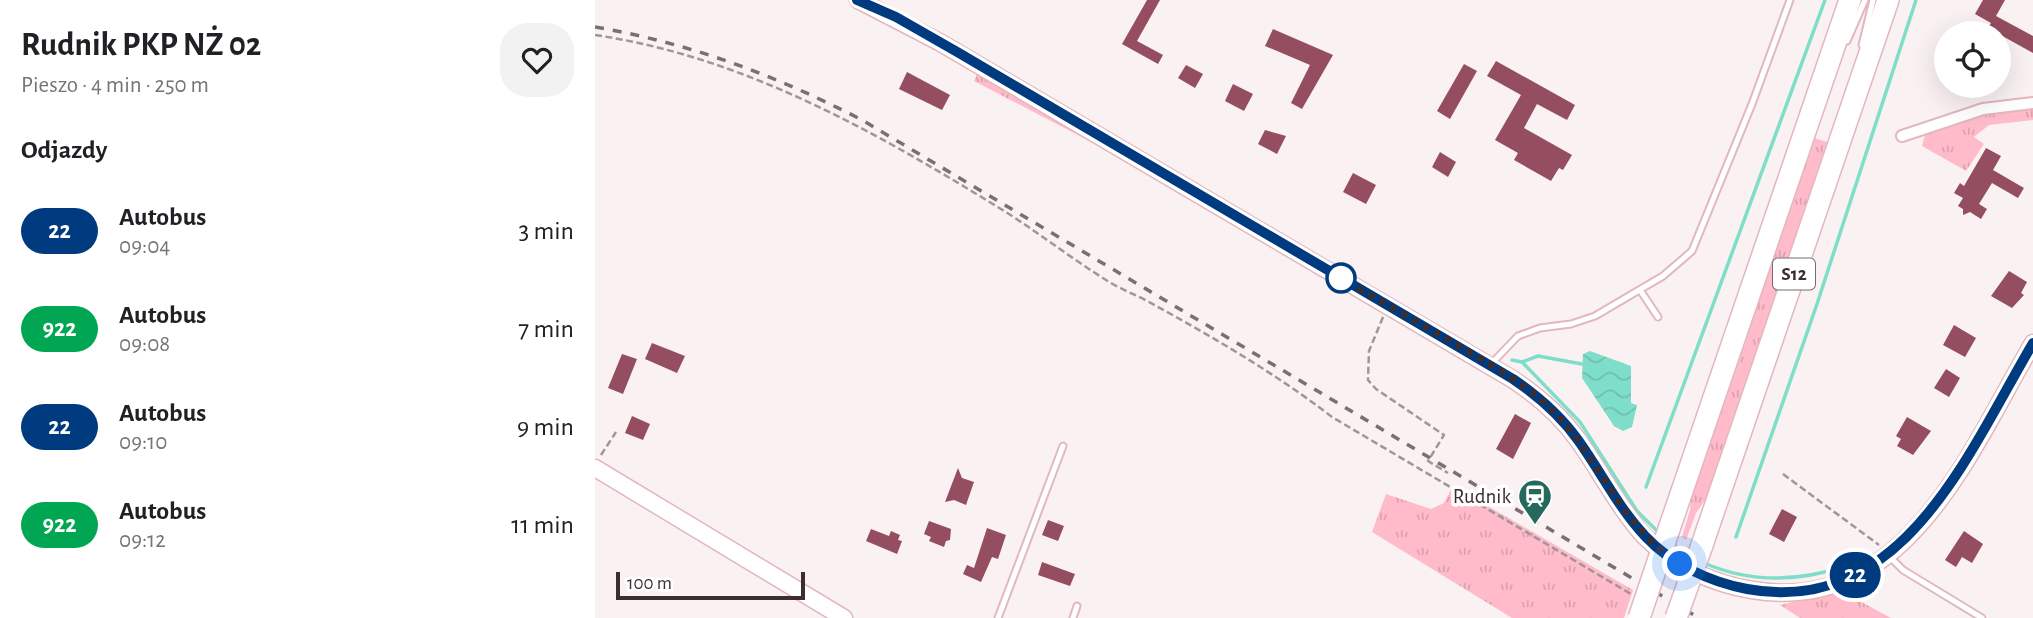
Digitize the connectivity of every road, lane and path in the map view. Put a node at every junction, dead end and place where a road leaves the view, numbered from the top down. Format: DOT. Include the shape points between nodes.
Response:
graph roads {
  1 [pos="857,0"];
  2 [pos="1790,0"];
  3 [pos="1850,0"];
  4 [pos="1865,0"];
  5 [pos="1873,0"];
  6 [pos="1888,0"];
  7 [pos="595,35"];
  8 [pos="1843,50"];
  9 [pos="1860,52"];
  10 [pos="1837,62"];
  11 [pos="1857,65"];
  12 [pos="2033,103"];
  13 [pos="1804,136"];
  14 [pos="1902,136"];
  15 [pos="1839,144"];
  16 [pos="1640,290"];
  17 [pos="1388,305"];
  18 [pos="1658,317"];
  19 [pos="2033,343"];
  20 [pos="1490,365"];
  21 [pos="616,432"];
  22 [pos="1063,446"];
  23 [pos="597,463"];
  24 [pos="1448,473"];
  25 [pos="1783,474"];
  26 [pos="1889,555"];
  27 [pos="1077,606"];
  28 [pos="1638,608"];
  29 [pos="844,618"];
  30 [pos="998,618"];
  31 [pos="1073,618"];
  32 [pos="1677,618"];
  33 [pos="1982,618"];
  1 -- 17 [label="street" via="941,43"];
  2 -- 16 [label="lane" via="1697,244 1684,260"];
  3 -- 13 [label="highway, S12"];
  4 -- 8 [label="lane"];
  5 -- 9 [label="lane"];
  6 -- 15 [label="highway, S12"];
  7 -- 28 [label="path" via="714,62 821,107 1001,209 1112,284 1296,389 1332,417"];
  10 -- 13 [label="lane"];
  11 -- 15 [label="lane"];
  12 -- 14 [label="street" via="1983,109"];
  13 -- 28 [label="highway, S12, bridge"];
  15 -- 32 [label="highway, S12, bridge"];
  16 -- 18 [label="lane"];
  16 -- 20 [label="lane" via="1584,321 1528,332 1513,340"];
  17 -- 20 [label="street"];
  17 -- 24 [label="path" via="1369,351 1368,380 1444,435 1428,461"];
  19 -- 26 [label="street" via="1942,498 1920,527"];
  20 -- 26 [label="street" via="1561,419 1646,537 1701,574 1754,590 1797,591 1851,577"];
  21 -- 23 [label="path"];
  22 -- 30 [label="lane"];
  23 -- 29 [label="street"];
  25 -- 26 [label="path"];
  26 -- 33 [label="lane" via="1903,570"];
  27 -- 31 [label="lane"];
}
